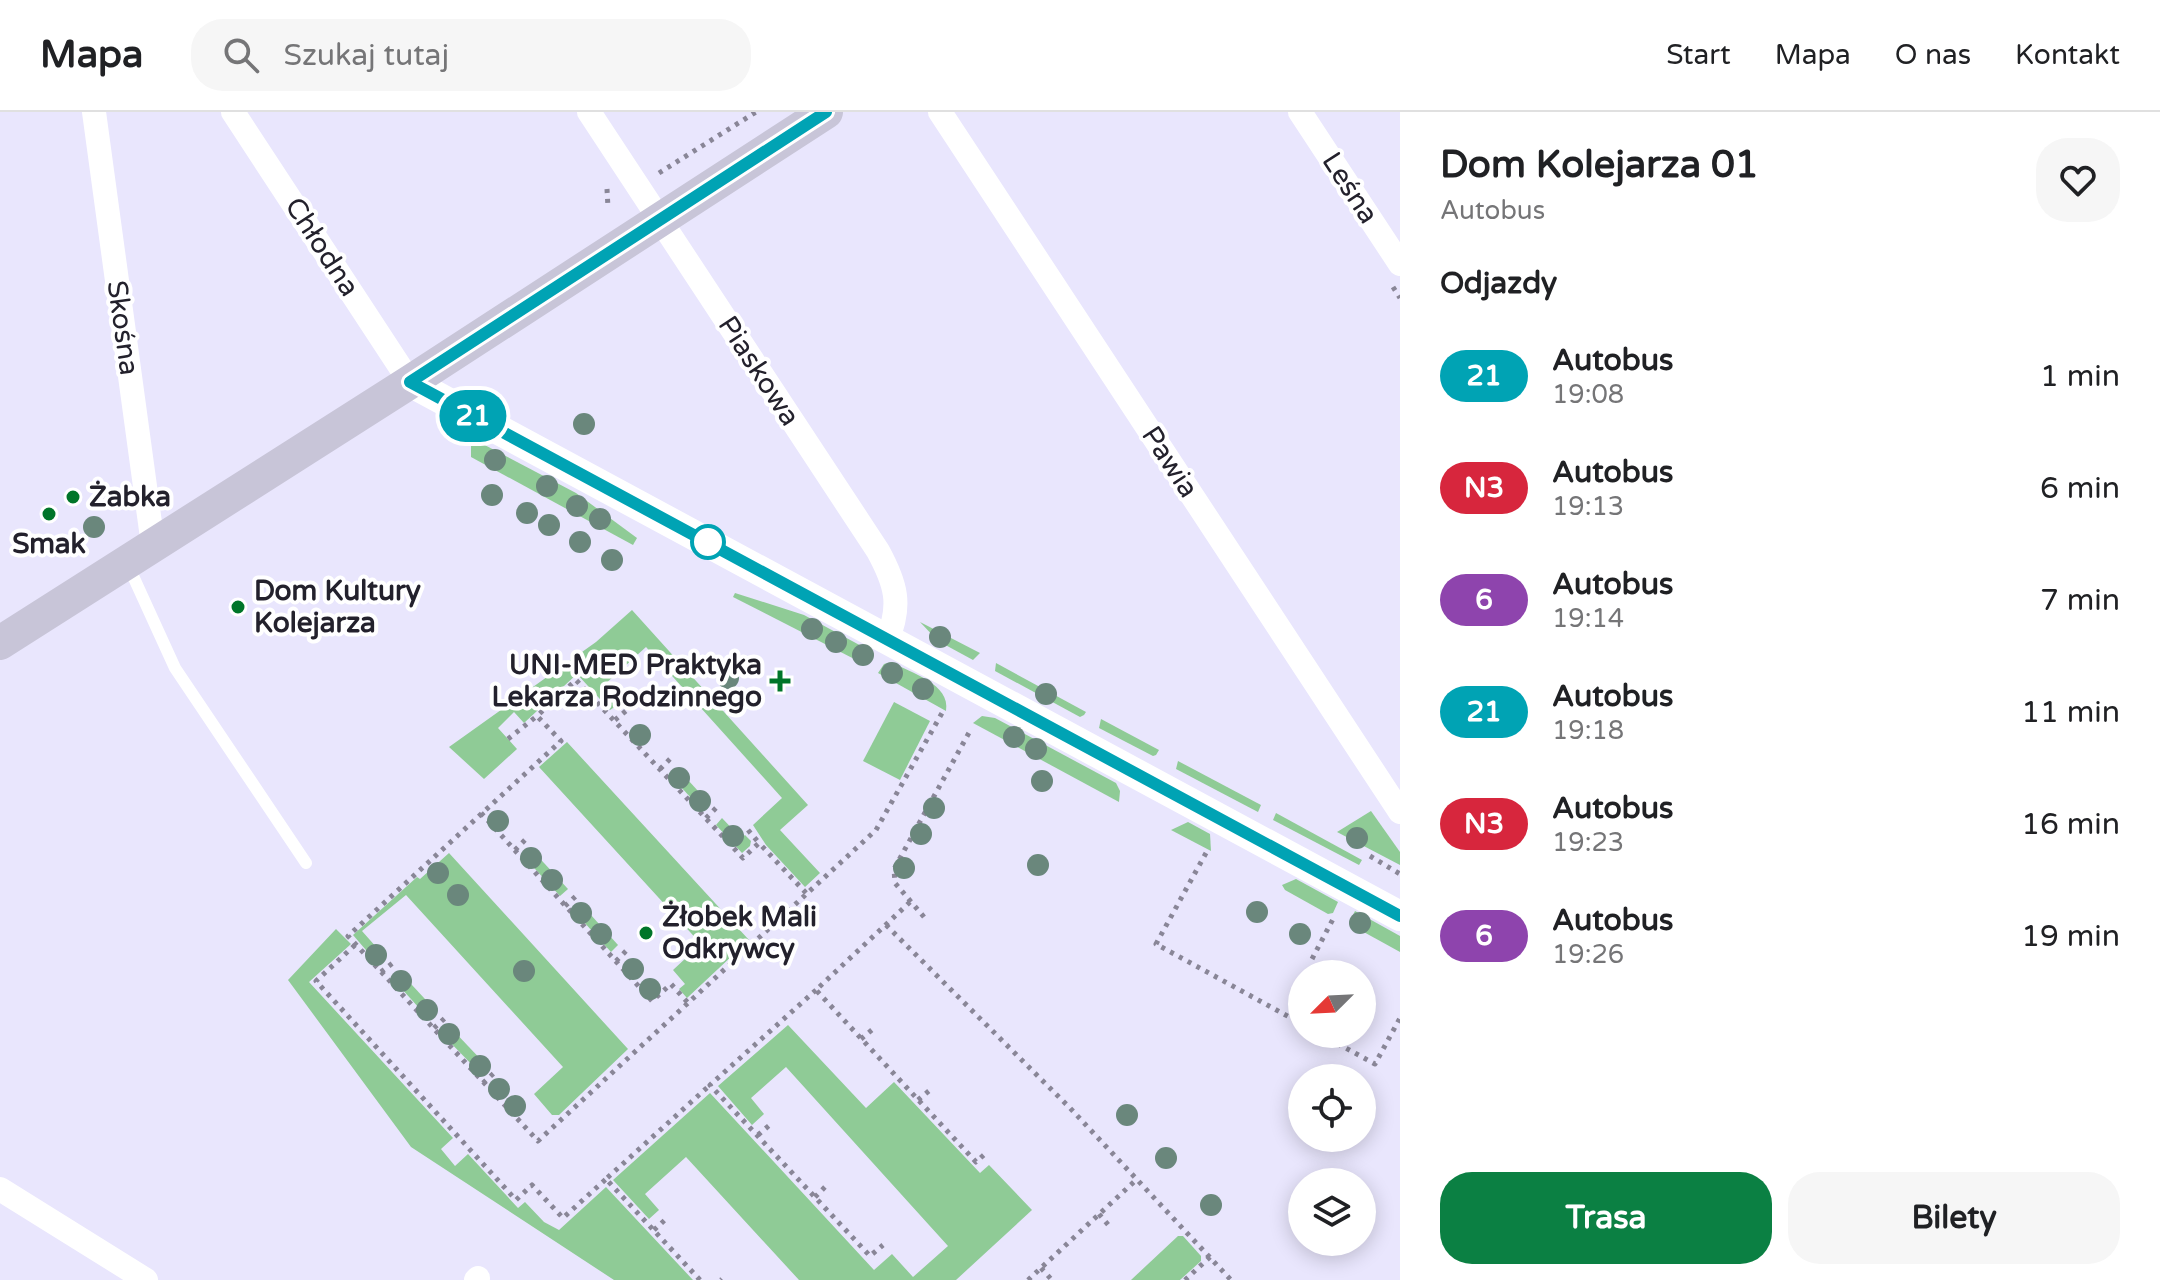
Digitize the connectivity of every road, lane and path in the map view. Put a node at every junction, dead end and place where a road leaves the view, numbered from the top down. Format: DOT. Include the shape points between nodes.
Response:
graph roads {
  1 [pos="94,112"];
  2 [pos="233,112"];
  3 [pos="589,112"];
  4 [pos="756,112"];
  5 [pos="826,112"];
  6 [pos="940,112"];
  7 [pos="1300,112"];
  8 [pos="655,175"];
  9 [pos="660,219"];
  10 [pos="1400,264"];
  11 [pos="410,382"];
  12 [pos="140,553"];
  13 [pos="887,640"];
  14 [pos="0,643"];
  15 [pos="627,710"];
  16 [pos="942,713"];
  17 [pos="537,716"];
  18 [pos="615,720"];
  19 [pos="971,729"];
  20 [pos="508,739"];
  21 [pos="671,758"];
  22 [pos="660,769"];
  23 [pos="716,808"];
  24 [pos="1400,812"];
  25 [pos="481,813"];
  26 [pos="706,818"];
  27 [pos="748,830"];
  28 [pos="526,839"];
  29 [pos="759,843"];
  30 [pos="515,850"];
  31 [pos="1206,853"];
  32 [pos="1370,856"];
  33 [pos="306,863"];
  34 [pos="1400,874"];
  35 [pos="806,893"];
  36 [pos="577,895"];
  37 [pos="910,902"];
  38 [pos="565,906"];
  39 [pos="1400,916"];
  40 [pos="924,917"];
  41 [pos="1333,919"];
  42 [pos="886,925"];
  43 [pos="355,945"];
  44 [pos="627,950"];
  45 [pos="1185,952"];
  46 [pos="1182,959"];
  47 [pos="1312,959"];
  48 [pos="616,961"];
  49 [pos="394,962"];
  50 [pos="381,972"];
  51 [pos="1231,977"];
  52 [pos="1228,983"];
  53 [pos="816,990"];
  54 [pos="689,1004"];
  55 [pos="1288,1017"];
  56 [pos="445,1018"];
  57 [pos="1400,1018"];
  58 [pos="434,1028"];
  59 [pos="873,1029"];
  60 [pos="861,1039"];
  61 [pos="1346,1048"];
  62 [pos="495,1072"];
  63 [pos="483,1083"];
  64 [pos="710,1085"];
  65 [pos="930,1090"];
  66 [pos="918,1100"];
  67 [pos="772,1123"];
  68 [pos="758,1135"];
  69 [pos="987,1152"];
  70 [pos="606,1179"];
  71 [pos="1136,1180"];
  72 [pos="828,1184"];
  73 [pos="0,1189"];
  74 [pos="815,1197"];
  75 [pos="1099,1214"];
  76 [pos="667,1218"];
  77 [pos="1110,1227"];
  78 [pos="654,1230"];
  79 [pos="883,1245"];
  80 [pos="1210,1257"];
  81 [pos="1041,1268"];
  82 [pos="146,1280"];
  83 [pos="700,1280"];
  84 [pos="1028,1280"];
  85 [pos="1052,1280"];
  86 [pos="1185,1280"];
  87 [pos="1231,1280"];
  1 -- 12 [label="street, Skośna"];
  2 -- 11 [label="street, Chłodna"];
  3 -- 9 [label="street, Piaskowa"];
  4 -- 8 [label="path"];
  5 -- 9 [label="main road"];
  6 -- 24 [label="street, Pawia"];
  7 -- 10 [label="street, Leśna"];
  9 -- 11 [label="main road"];
  9 -- 13 [label="street, Piaskowa" via="890,573 897,603"];
  11 -- 12 [label="main road"];
  11 -- 13 [label="street"];
  12 -- 14 [label="main road"];
  12 -- 33 [label="lane" via="175,668"];
  13 -- 39 [label="street"];
  15 -- 18 [label="path"];
  16 -- 35 [label="path" via="876,830"];
  17 -- 18 [label="path" via="576,680"];
  17 -- 20 [label="path"];
  17 -- 25 [label="path" via="561,741"];
  18 -- 22 [label="path"];
  19 -- 37 [label="path" via="894,869 895,883"];
  21 -- 22 [label="path"];
  22 -- 26 [label="path"];
  23 -- 26 [label="path"];
  25 -- 30 [label="path"];
  25 -- 43 [label="path" via="348,936"];
  26 -- 29 [label="path" via="743,858"];
  27 -- 29 [label="path"];
  28 -- 30 [label="path"];
  29 -- 35 [label="path"];
  30 -- 38 [label="path"];
  31 -- 46 [label="path" via="1156,944"];
  32 -- 34 [label="path"];
  35 -- 54 [label="path"];
  36 -- 38 [label="path"];
  37 -- 40 [label="path"];
  37 -- 42 [label="path"];
  38 -- 48 [label="path"];
  41 -- 47 [label="path"];
  42 -- 53 [label="path"];
  42 -- 71 [label="path"];
  43 -- 50 [label="path"];
  43 -- 70 [label="path" via="316,981 516,1200 532,1185 563,1218"];
  44 -- 48 [label="path"];
  45 -- 46 [label="path"];
  46 -- 52 [label="path"];
  48 -- 54 [label="path" via="652,1001 671,984"];
  49 -- 50 [label="path"];
  50 -- 58 [label="path"];
  51 -- 52 [label="path"];
  52 -- 55 [label="path"];
  53 -- 60 [label="path"];
  53 -- 64 [label="path"];
  54 -- 63 [label="path" via="538,1141"];
  56 -- 58 [label="path"];
  57 -- 61 [label="path" via="1375,1064"];
  58 -- 63 [label="path"];
  59 -- 60 [label="path"];
  60 -- 66 [label="path"];
  62 -- 63 [label="path"];
  64 -- 68 [label="path"];
  64 -- 70 [label="path"];
  65 -- 66 [label="path"];
  66 -- 69 [label="path" via="976,1162"];
  67 -- 68 [label="path"];
  68 -- 74 [label="path"];
  70 -- 78 [label="path"];
  71 -- 75 [label="path"];
  71 -- 80 [label="path"];
  72 -- 74 [label="path"];
  73 -- 82 [label="street"];
  74 -- 79 [label="path" via="870,1256"];
  75 -- 77 [label="path"];
  75 -- 81 [label="path"];
  76 -- 78 [label="path"];
  78 -- 83 [label="path"];
  80 -- 86 [label="path"];
  80 -- 87 [label="path"];
  81 -- 84 [label="path"];
  81 -- 85 [label="path"];
}
